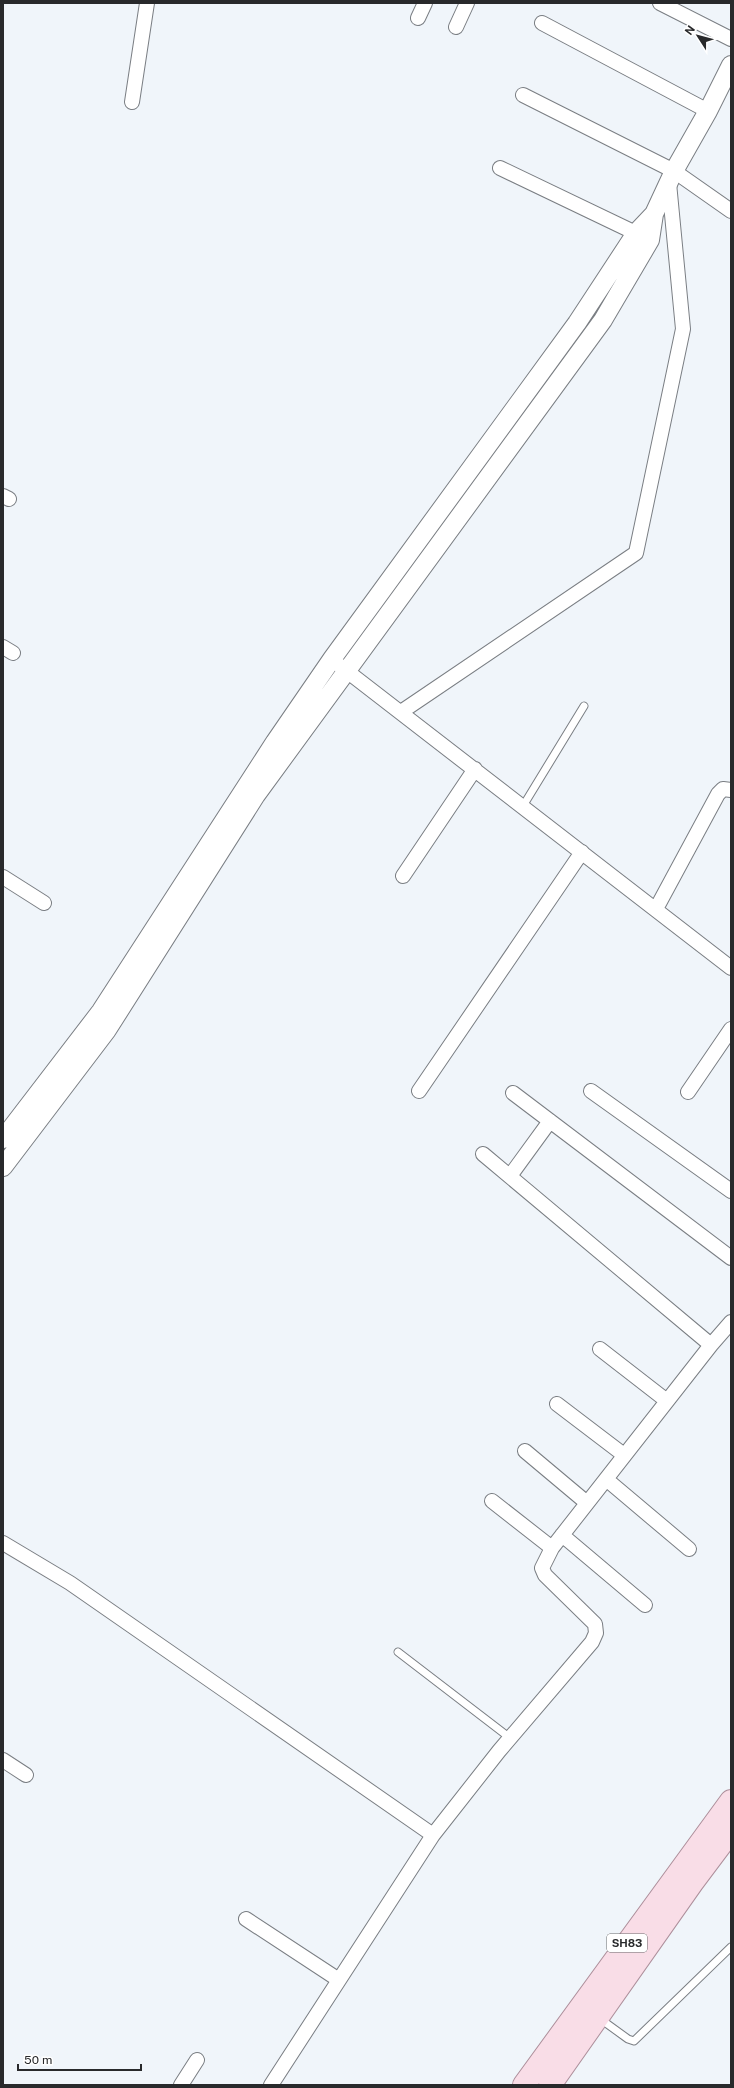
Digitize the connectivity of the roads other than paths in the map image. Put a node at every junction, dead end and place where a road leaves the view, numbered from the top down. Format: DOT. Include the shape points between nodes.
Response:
graph roads {
  1 [pos="147,3"];
  2 [pos="425,3"];
  3 [pos="467,3"];
  4 [pos="660,3"];
  5 [pos="418,18"];
  6 [pos="542,23"];
  7 [pos="456,27"];
  8 [pos="731,39"];
  9 [pos="729,75"];
  10 [pos="523,95"];
  11 [pos="132,102"];
  12 [pos="708,111"];
  13 [pos="500,168"];
  14 [pos="672,177"];
  15 [pos="731,211"];
  16 [pos="643,237"];
  17 [pos="332,659"];
  18 [pos="346,671"];
  19 [pos="584,706"];
  20 [pos="401,712"];
  21 [pos="474,769"];
  22 [pos="731,790"];
  23 [pos="522,806"];
  24 [pos="582,852"];
  25 [pos="402,876"];
  26 [pos="3,877"];
  27 [pos="44,903"];
  28 [pos="656,910"];
  29 [pos="731,968"];
  30 [pos="731,1029"];
  31 [pos="419,1091"];
  32 [pos="591,1091"];
  33 [pos="688,1092"];
  34 [pos="513,1093"];
  35 [pos="550,1121"];
  36 [pos="3,1139"];
  37 [pos="483,1154"];
  38 [pos="3,1167"];
  39 [pos="510,1176"];
  40 [pos="731,1191"];
  41 [pos="731,1258"];
  42 [pos="731,1322"];
  43 [pos="711,1345"];
  44 [pos="600,1349"];
  45 [pos="667,1401"];
  46 [pos="558,1404"];
  47 [pos="525,1451"];
  48 [pos="624,1455"];
  49 [pos="606,1479"];
  50 [pos="492,1501"];
  51 [pos="587,1503"];
  52 [pos="562,1535"];
  53 [pos="3,1543"];
  54 [pos="552,1548"];
  55 [pos="689,1549"];
  56 [pos="645,1605"];
  57 [pos="398,1652"];
  58 [pos="510,1738"];
  59 [pos="3,1760"];
  60 [pos="26,1775"];
  61 [pos="731,1801"];
  62 [pos="731,1831"];
  63 [pos="433,1835"];
  64 [pos="672,1897"];
  65 [pos="246,1918"];
  66 [pos="731,1947"];
  67 [pos="339,1980"];
  68 [pos="598,2017"];
  69 [pos="197,2060"];
  70 [pos="181,2085"];
  71 [pos="271,2085"];
  72 [pos="524,2085"];
  73 [pos="550,2085"];
  1 -- 11 [label="street"];
  2 -- 5 [label="street"];
  3 -- 7 [label="street"];
  4 -- 8 [label="street"];
  6 -- 12 [label="street"];
  9 -- 12 [label="street"];
  10 -- 14 [label="street"];
  12 -- 14 [label="street"];
  13 -- 16 [label="street"];
  14 -- 15 [label="street"];
  14 -- 16 [label="street"];
  14 -- 20 [label="street" via="683,329 636,553"];
  16 -- 17 [label="street" via="577,323"];
  16 -- 18 [label="street" via="603,320"];
  17 -- 18 [label="street"];
  17 -- 36 [label="street" via="275,742 101,1011"];
  18 -- 20 [label="street"];
  18 -- 38 [label="street" via="248,806 100,1040"];
  19 -- 23 [label="lane"];
  20 -- 21 [label="street"];
  21 -- 23 [label="street"];
  21 -- 25 [label="street"];
  22 -- 28 [label="street" via="723,789 718,794"];
  23 -- 24 [label="street"];
  24 -- 28 [label="street"];
  24 -- 31 [label="street"];
  26 -- 27 [label="street"];
  28 -- 29 [label="street"];
  30 -- 33 [label="street"];
  32 -- 40 [label="street"];
  34 -- 35 [label="street"];
  35 -- 39 [label="street"];
  35 -- 41 [label="street"];
  37 -- 39 [label="street"];
  39 -- 43 [label="street"];
  42 -- 43 [label="street"];
  43 -- 45 [label="street"];
  44 -- 45 [label="street"];
  45 -- 48 [label="street"];
  46 -- 48 [label="street"];
  47 -- 51 [label="street"];
  48 -- 49 [label="street"];
  49 -- 51 [label="street"];
  49 -- 55 [label="street"];
  50 -- 54 [label="street"];
  51 -- 52 [label="street"];
  52 -- 54 [label="street"];
  52 -- 56 [label="street"];
  53 -- 63 [label="street" via="70,1583"];
  54 -- 58 [label="street" via="542,1568 545,1576 595,1624 596,1633 592,1642"];
  57 -- 58 [label="lane"];
  58 -- 63 [label="street"];
  59 -- 60 [label="street"];
  61 -- 64 [label="main road, SH83"];
  62 -- 64 [label="main road, SH83"];
  63 -- 67 [label="street"];
  64 -- 68 [label="main road, SH83"];
  64 -- 72 [label="main road, SH83"];
  65 -- 67 [label="street"];
  66 -- 68 [label="lane" via="634,2041"];
  67 -- 71 [label="street"];
  68 -- 73 [label="main road, SH83"];
  69 -- 70 [label="street"];
}
